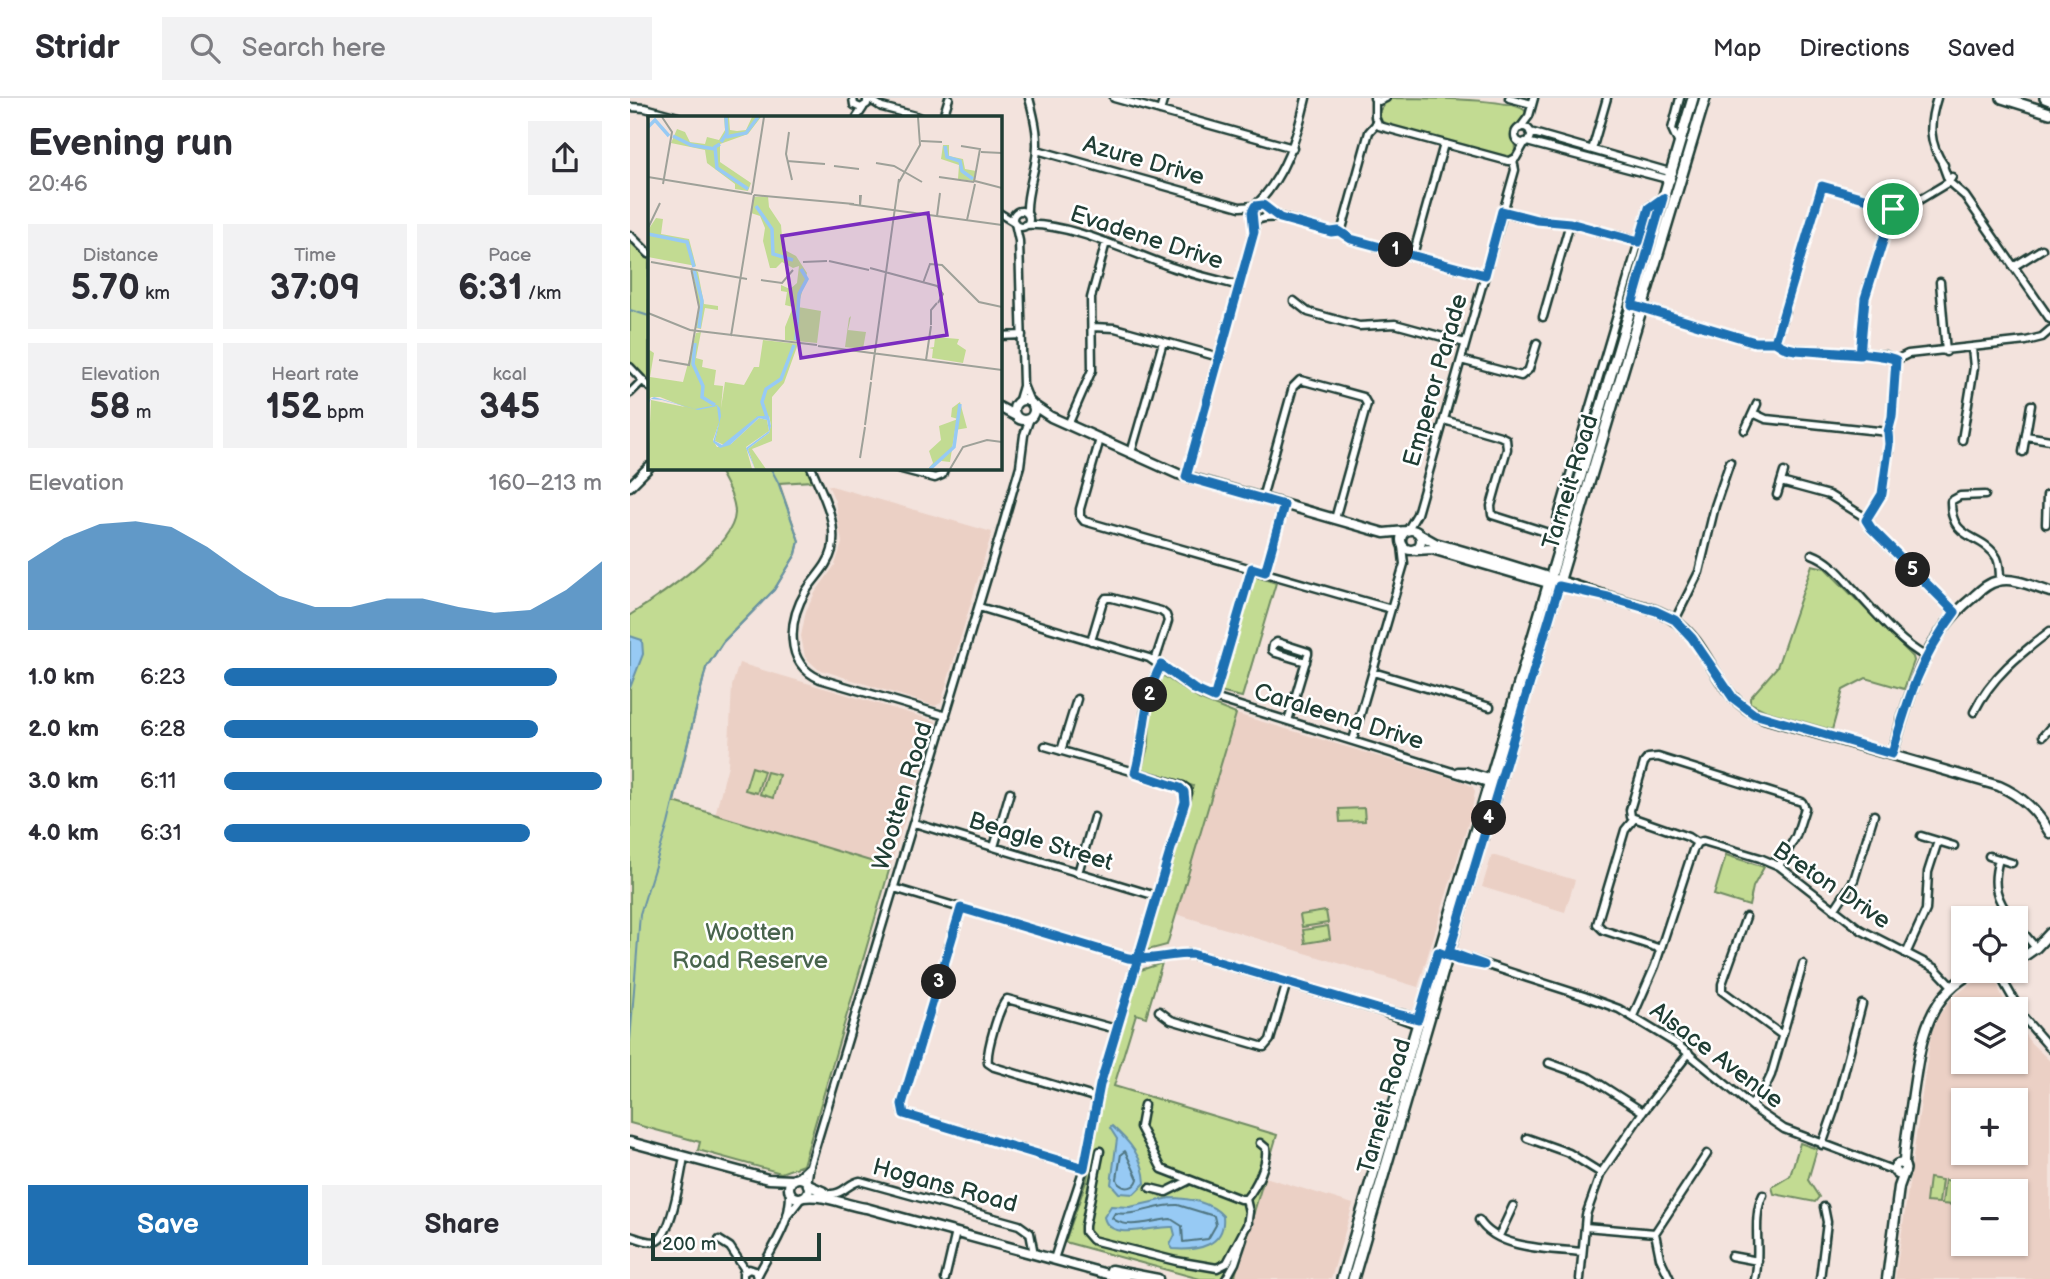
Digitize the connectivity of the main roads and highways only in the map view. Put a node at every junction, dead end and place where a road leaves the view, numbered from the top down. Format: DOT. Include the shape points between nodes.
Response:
graph roads {
  1 [pos="1693,98"];
  2 [pos="1705,98"];
  3 [pos="2002,98"];
  4 [pos="2050,113"];
  5 [pos="1626,363"];
  6 [pos="1595,431"];
  7 [pos="1493,782"];
  8 [pos="1342,1279"];
  9 [pos="1353,1279"];
  1 -- 6 [label="main road, Tarneit Road"];
  2 -- 5 [label="main road, Tarneit Road"];
  3 -- 4 [label="main road"];
  5 -- 6 [label="main road" via="1602,426"];
  5 -- 7 [label="main road, Tarneit Road" via="1560,583"];
  6 -- 7 [label="main road, Tarneit Road" via="1558,538"];
  7 -- 8 [label="main road, Tarneit Road"];
  7 -- 9 [label="main road, Tarneit Road" via="1449,955"];
}
